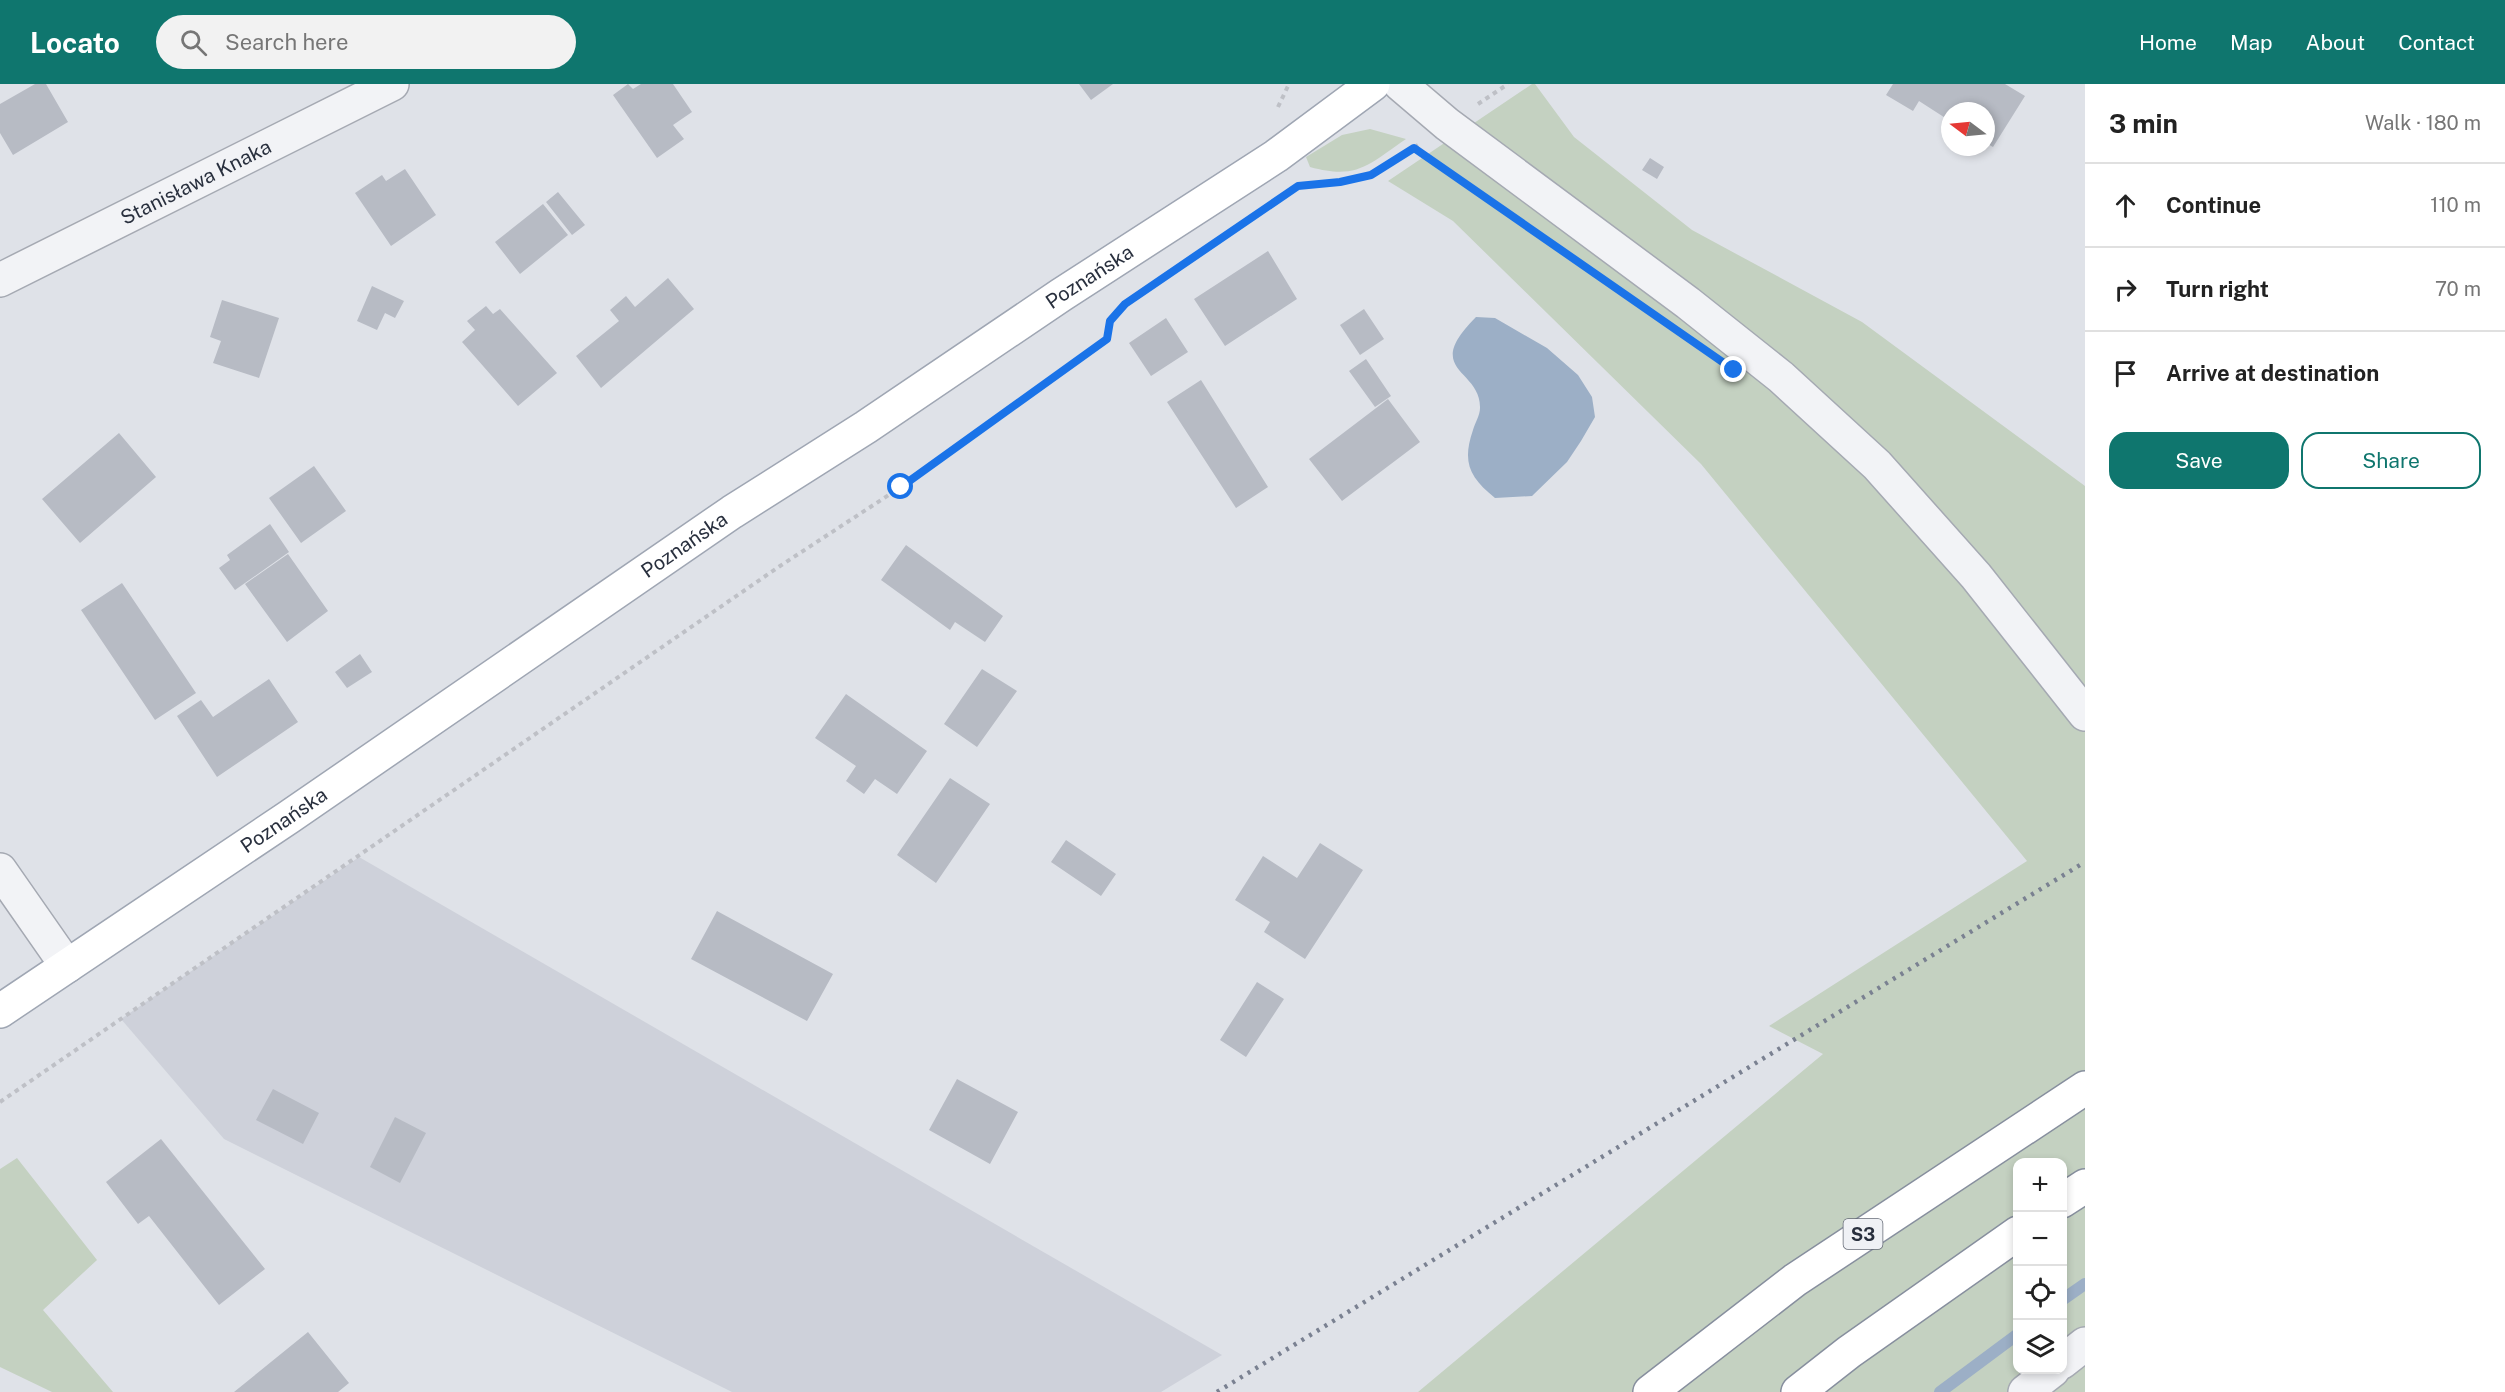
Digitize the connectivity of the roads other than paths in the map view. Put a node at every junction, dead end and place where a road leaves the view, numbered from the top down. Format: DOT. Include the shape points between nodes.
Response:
graph roads {
  1 [pos="392,84"];
  2 [pos="1400,84"];
  3 [pos="1357,88"];
  4 [pos="0,280"];
  5 [pos="2083,712"];
  6 [pos="0,870"];
  7 [pos="67,966"];
  8 [pos="0,1011"];
  9 [pos="2085,1088"];
  10 [pos="2085,1186"];
  11 [pos="2067,1198"];
  12 [pos="2013,1237"];
  13 [pos="2085,1344"];
  14 [pos="2067,1358"];
  15 [pos="2048,1374"];
  16 [pos="1650,1392"];
  17 [pos="1798,1392"];
  18 [pos="2025,1392"];
  1 -- 4 [label="street, Stanisława Knaka"];
  2 -- 5 [label="street" via="1447,124 1781,377 1877,465 1976,576"];
  3 -- 7 [label="main road, Poznańska" via="1276,156 723,518"];
  6 -- 7 [label="street"];
  7 -- 8 [label="main road, Poznańska"];
  9 -- 16 [label="main road, S3" via="1795,1280"];
  10 -- 11 [label="main road"];
  12 -- 17 [label="main road"];
  13 -- 14 [label="street"];
  15 -- 18 [label="street"];
}
